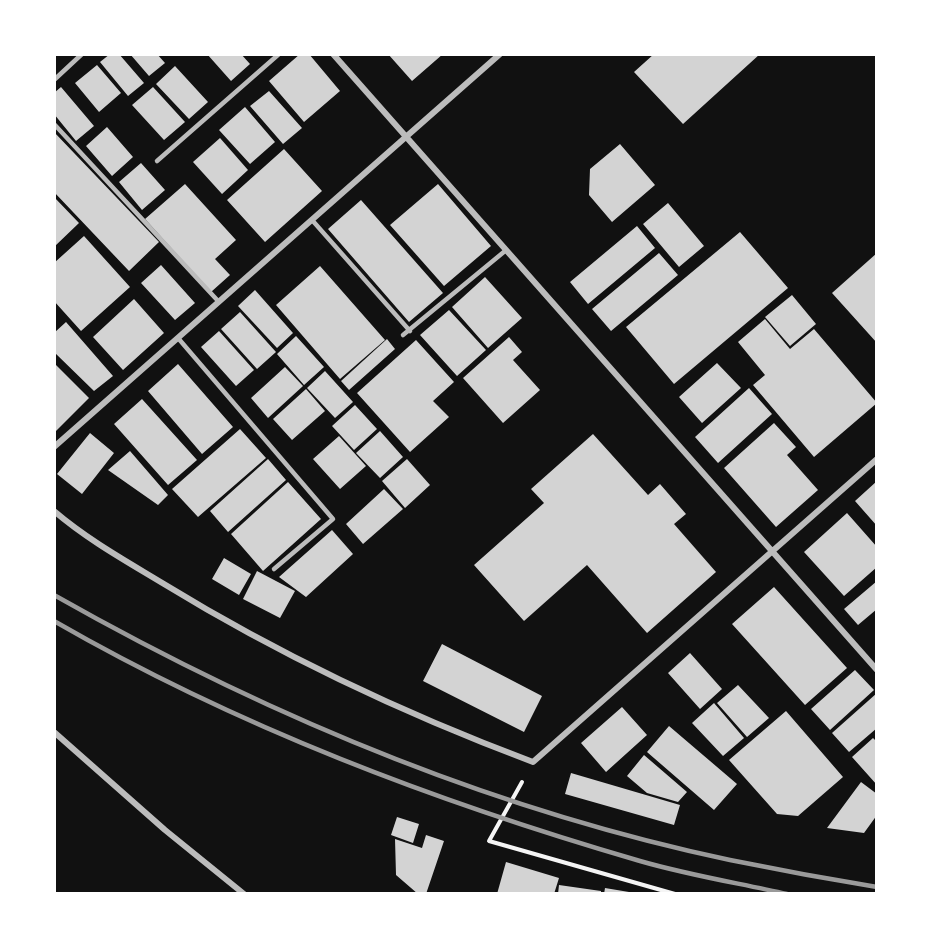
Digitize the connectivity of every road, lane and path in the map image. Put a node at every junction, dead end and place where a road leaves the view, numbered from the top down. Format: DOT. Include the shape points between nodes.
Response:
graph roads {
  1 [pos="82,54"];
  2 [pos="279,54"];
  3 [pos="333,54"];
  4 [pos="500,54"];
  5 [pos="54,80"];
  6 [pos="54,124"];
  7 [pos="407,137"];
  8 [pos="157,161"];
  9 [pos="312,220"];
  10 [pos="505,251"];
  11 [pos="219,302"];
  12 [pos="410,331"];
  13 [pos="404,335"];
  14 [pos="178,338"];
  15 [pos="54,447"];
  16 [pos="877,459"];
  17 [pos="54,511"];
  18 [pos="773,553"];
  19 [pos="273,569"];
  20 [pos="877,669"];
  21 [pos="54,732"];
  22 [pos="533,762"];
  23 [pos="244,894"];
  24 [pos="675,894"];
  1 -- 5 [label="lane"];
  2 -- 8 [label="lane"];
  3 -- 7 [label="street"];
  4 -- 7 [label="street"];
  6 -- 11 [label="lane"];
  7 -- 9 [label="street"];
  7 -- 10 [label="street"];
  9 -- 11 [label="street"];
  9 -- 12 [label="lane"];
  10 -- 12 [label="lane"];
  10 -- 18 [label="street"];
  11 -- 14 [label="street"];
  12 -- 13 [label="lane"];
  14 -- 15 [label="street"];
  14 -- 19 [label="lane" via="333,519"];
  16 -- 18 [label="street"];
  17 -- 22 [label="street" via="80,533 219,618 351,684 476,741"];
  18 -- 20 [label="street"];
  18 -- 22 [label="street"];
  21 -- 23 [label="street"];
  22 -- 24 [label="path" via="489,841"];
}
